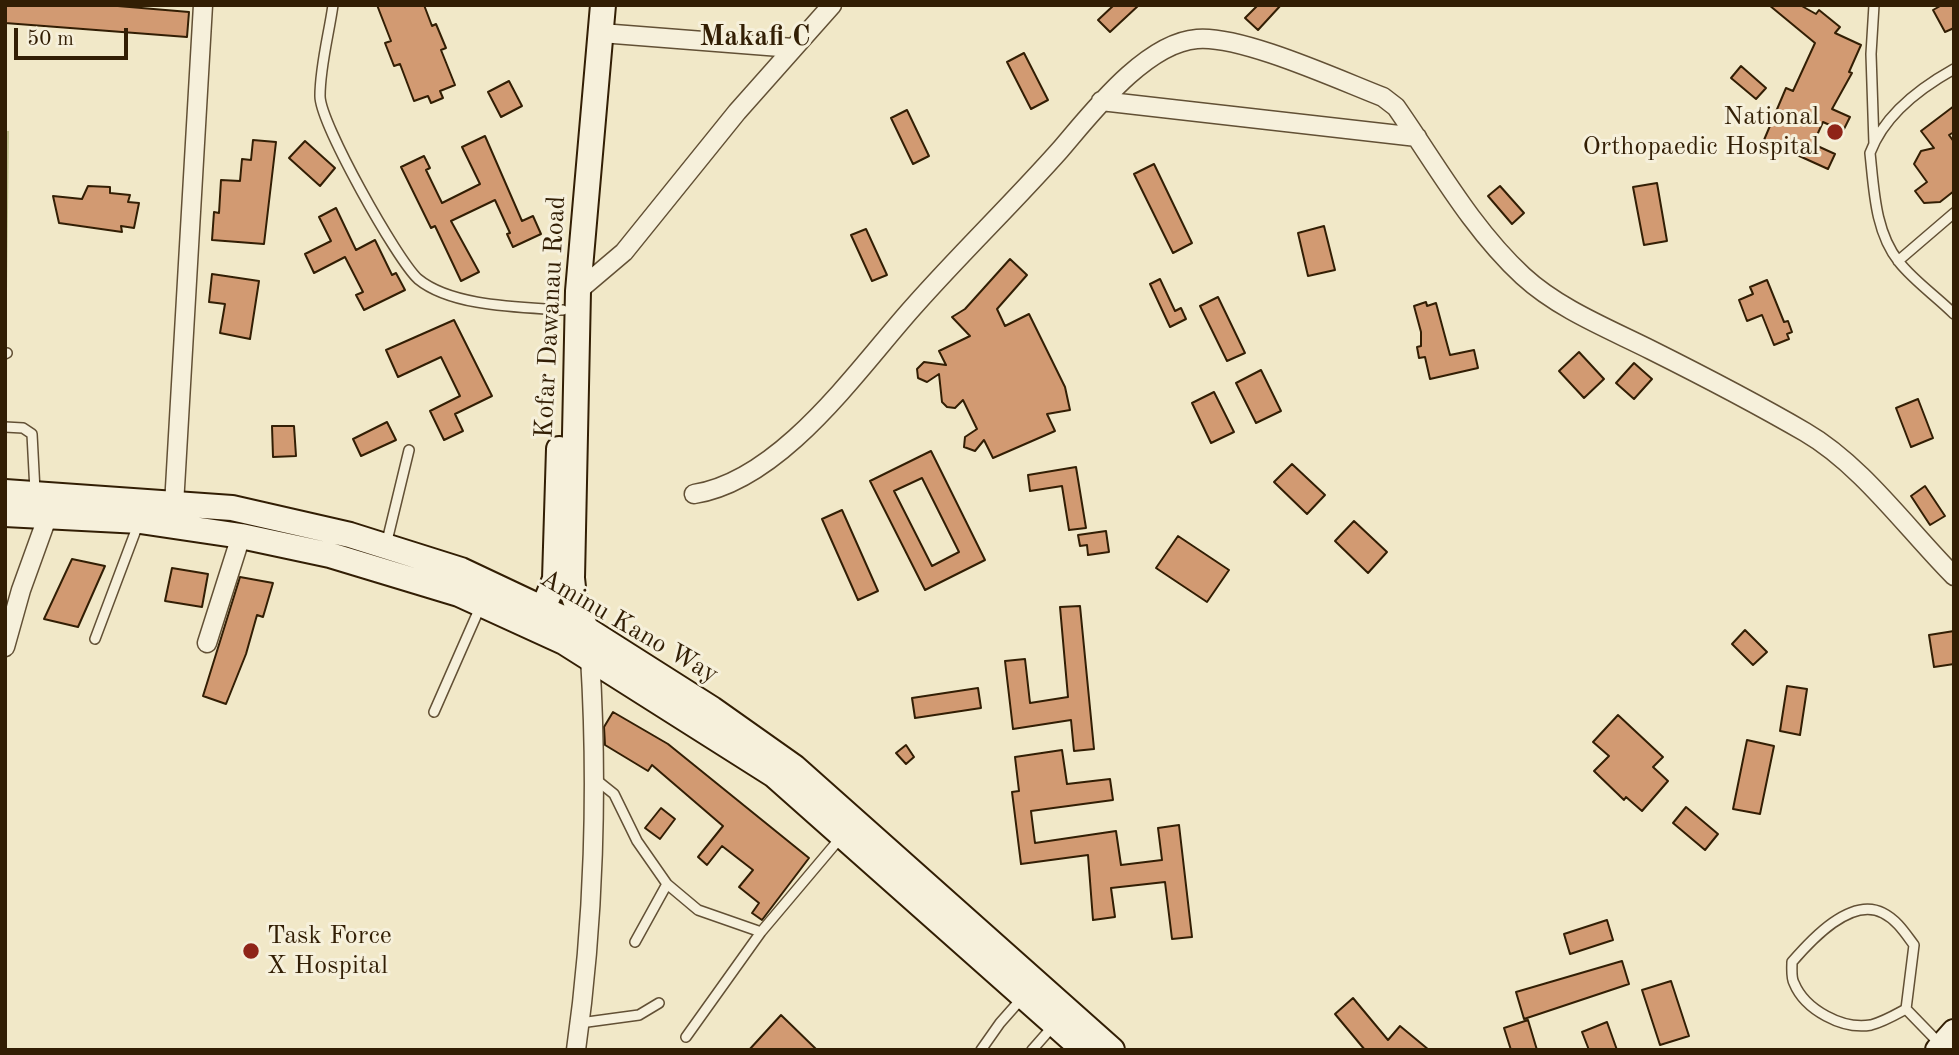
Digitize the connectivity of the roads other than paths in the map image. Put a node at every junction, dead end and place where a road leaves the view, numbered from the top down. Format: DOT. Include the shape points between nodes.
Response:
graph roads {
  1 [pos="203,5"];
  2 [pos="333,5"];
  3 [pos="589,5"];
  4 [pos="603,5"];
  5 [pos="832,5"];
  6 [pos="1874,5"];
  7 [pos="601,33"];
  8 [pos="793,48"];
  9 [pos="1954,69"];
  10 [pos="1101,101"];
  11 [pos="1417,137"];
  12 [pos="1874,144"];
  13 [pos="1954,213"];
  14 [pos="1898,261"];
  15 [pos="571,300"];
  16 [pos="1954,314"];
  17 [pos="5,427"];
  18 [pos="409,450"];
  19 [pos="5,492"];
  20 [pos="35,493"];
  21 [pos="694,494"];
  22 [pos="174,505"];
  23 [pos="5,514"];
  24 [pos="264,515"];
  25 [pos="47,518"];
  26 [pos="140,521"];
  27 [pos="250,538"];
  28 [pos="386,547"];
  29 [pos="1954,576"];
  30 [pos="481,603"];
  31 [pos="543,609"];
  32 [pos="586,629"];
  33 [pos="95,639"];
  34 [pos="207,643"];
  35 [pos="5,647"];
  36 [pos="590,657"];
  37 [pos="434,712"];
  38 [pos="592,777"];
  39 [pos="843,835"];
  40 [pos="667,884"];
  41 [pos="761,932"];
  42 [pos="635,943"];
  43 [pos="986,948"];
  44 [pos="1024,996"];
  45 [pos="659,1003"];
  46 [pos="1906,1009"];
  47 [pos="580,1023"];
  48 [pos="1055,1024"];
  49 [pos="686,1037"];
  50 [pos="1947,1041"];
  51 [pos="576,1050"];
  52 [pos="981,1050"];
  53 [pos="1032,1050"];
  54 [pos="1084,1050"];
  55 [pos="1112,1050"];
  1 -- 22 [label="street"];
  2 -- 15 [label="lane" via="320,96 323,113 403,260 419,279 449,294 502,305"];
  3 -- 15 [label="main road, Kofar Dawanau Road"];
  4 -- 7 [label="main road, Kofar Dawanau Road"];
  5 -- 8 [label="street"];
  6 -- 12 [label="lane"];
  7 -- 8 [label="street"];
  7 -- 15 [label="main road, Kofar Dawanau Road"];
  8 -- 15 [label="street" via="624,251"];
  9 -- 12 [label="lane" via="1909,99"];
  10 -- 11 [label="street"];
  10 -- 11 [label="street" via="1130,73 1164,52 1204,39 1237,45 1383,97"];
  10 -- 21 [label="street" via="811,426 749,471 719,488"];
  11 -- 29 [label="street" via="1483,233 1523,276 1558,303 1807,433 1882,499"];
  12 -- 14 [label="lane" via="1870,153 1882,231"];
  13 -- 14 [label="lane"];
  14 -- 16 [label="lane"];
  15 -- 31 [label="main road, Kofar Dawanau Road" via="555,579"];
  15 -- 32 [label="main road, Kofar Dawanau Road" via="572,578"];
  17 -- 20 [label="lane" via="23,428 32,434"];
  18 -- 28 [label="lane"];
  19 -- 20 [label="main road, Aminu Kano Way"];
  20 -- 22 [label="main road, Aminu Kano Way"];
  22 -- 24 [label="main road, Aminu Kano Way"];
  23 -- 25 [label="main road, Aminu Kano Way"];
  24 -- 27 [label="main road"];
  24 -- 28 [label="main road, Aminu Kano Way"];
  25 -- 26 [label="main road, Aminu Kano Way"];
  25 -- 35 [label="street"];
  26 -- 27 [label="main road, Aminu Kano Way"];
  26 -- 33 [label="lane"];
  27 -- 30 [label="main road, Aminu Kano Way" via="330,555"];
  27 -- 34 [label="street"];
  28 -- 31 [label="main road, Aminu Kano Way" via="461,570"];
  30 -- 36 [label="main road, Aminu Kano Way"];
  30 -- 37 [label="lane"];
  31 -- 32 [label="main road, Aminu Kano Way"];
  32 -- 43 [label="main road, Aminu Kano Way" via="794,767"];
  36 -- 38 [label="street"];
  36 -- 39 [label="main road, Aminu Kano Way" via="745,754"];
  38 -- 40 [label="lane" via="610,788 637,841"];
  38 -- 47 [label="street"];
  39 -- 41 [label="lane"];
  39 -- 43 [label="main road, Aminu Kano Way"];
  40 -- 41 [label="lane" via="698,910"];
  40 -- 42 [label="lane"];
  41 -- 49 [label="lane"];
  43 -- 44 [label="main road, Aminu Kano Way"];
  43 -- 55 [label="main road, Aminu Kano Way"];
  44 -- 48 [label="main road, Aminu Kano Way"];
  44 -- 52 [label="lane"];
  45 -- 47 [label="lane" via="639,1015"];
  46 -- 46 [label="lane" via="1870,1025 1831,1019 1813,1007 1793,983 1792,962 1810,941 1849,911 1881,911 1914,945"];
  46 -- 50 [label="lane"];
  47 -- 51 [label="street"];
  48 -- 53 [label="lane"];
  48 -- 54 [label="main road, Aminu Kano Way"];
}
